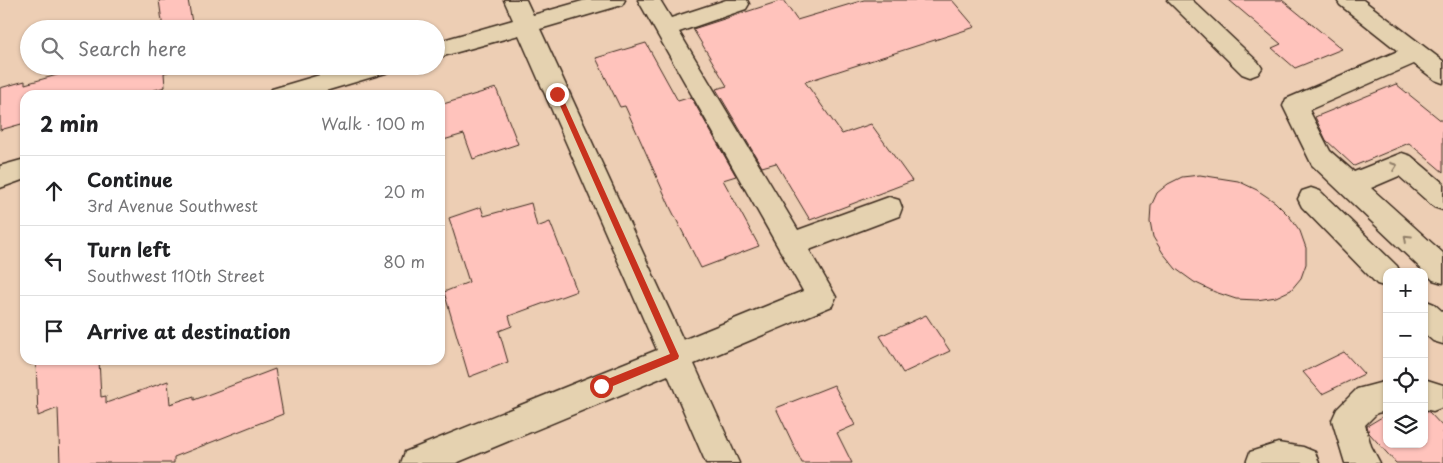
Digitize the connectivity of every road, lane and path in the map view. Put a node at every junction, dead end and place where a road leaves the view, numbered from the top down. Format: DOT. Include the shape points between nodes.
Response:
graph roads {
  1 [pos="515,0"];
  2 [pos="614,0"];
  3 [pos="649,0"];
  4 [pos="1178,0"];
  5 [pos="1348,0"];
  6 [pos="738,4"];
  7 [pos="526,24"];
  8 [pos="665,28"];
  9 [pos="445,47"];
  10 [pos="1416,53"];
  11 [pos="1250,68"];
  12 [pos="1442,73"];
  13 [pos="349,75"];
  14 [pos="298,90"];
  15 [pos="20,171"];
  16 [pos="0,177"];
  17 [pos="1350,185"];
  18 [pos="1443,199"];
  19 [pos="1310,200"];
  20 [pos="889,208"];
  21 [pos="792,244"];
  22 [pos="1383,271"];
  23 [pos="1443,271"];
  24 [pos="1425,313"];
  25 [pos="1443,331"];
  26 [pos="675,356"];
  27 [pos="1383,397"];
  28 [pos="417,463"];
  29 [pos="723,463"];
  30 [pos="1262,463"];
  31 [pos="1303,463"];
  32 [pos="1364,463"];
  1 -- 7 [label="street"];
  2 -- 7 [label="street"];
  3 -- 8 [label="street"];
  4 -- 11 [label="street"];
  5 -- 10 [label="street"];
  6 -- 8 [label="street"];
  7 -- 9 [label="street"];
  7 -- 26 [label="street"];
  8 -- 21 [label="street"];
  10 -- 12 [label="street"];
  10 -- 17 [label="street" via="1294,106 1321,158"];
  13 -- 14 [label="street"];
  15 -- 16 [label="street"];
  17 -- 18 [label="street, one-way" via="1402,163"];
  23 -- 17 [label="street, one-way"];
  19 -- 22 [label="street"];
  20 -- 21 [label="street"];
  21 -- 26 [label="street" via="822,297"];
  24 -- 25 [label="street"];
  26 -- 28 [label="street"];
  26 -- 29 [label="street"];
  27 -- 32 [label="street" via="1368,400 1348,420 1357,454"];
  30 -- 31 [label="street" via="1278,459"];
}
